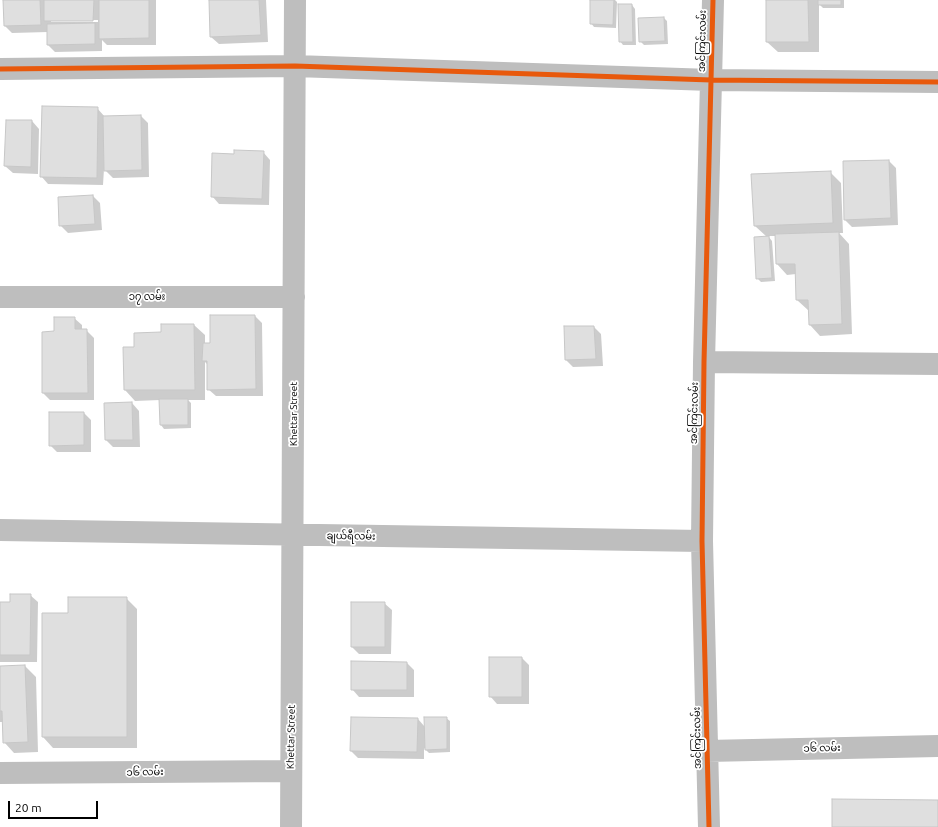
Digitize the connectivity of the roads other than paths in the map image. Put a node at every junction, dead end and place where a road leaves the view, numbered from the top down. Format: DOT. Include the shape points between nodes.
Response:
graph roads {
  1 [pos="295,0"];
  2 [pos="713,0"];
  3 [pos="295,66"];
  4 [pos="0,69"];
  5 [pos="710,80"];
  6 [pos="938,82"];
  7 [pos="0,297"];
  8 [pos="294,297"];
  9 [pos="704,362"];
  10 [pos="938,364"];
  11 [pos="0,530"];
  12 [pos="294,535"];
  13 [pos="702,541"];
  14 [pos="938,746"];
  15 [pos="707,751"];
  16 [pos="291,771"];
  17 [pos="0,773"];
  18 [pos="291,827"];
  19 [pos="709,827"];
  1 -- 3 [label="street, Khettar Street"];
  2 -- 5 [label="street, အင်ကြင်းလမ်း"];
  3 -- 4 [label="street"];
  3 -- 5 [label="street"];
  3 -- 8 [label="street, Khettar Street"];
  5 -- 6 [label="street"];
  5 -- 9 [label="street, အင်ကြင်းလမ်း"];
  7 -- 8 [label="street, ၁၇ လမ်း"];
  8 -- 12 [label="street, Khettar Street"];
  9 -- 10 [label="street"];
  9 -- 13 [label="street, အင်ကြင်းလမ်း"];
  11 -- 12 [label="street, ချယ်ရီလမ်း"];
  12 -- 13 [label="street, ချယ်ရီလမ်း"];
  12 -- 16 [label="street, Khettar Street"];
  13 -- 15 [label="street, အင်ကြင်းလမ်း"];
  14 -- 15 [label="street, ၁၆ လမ်း"];
  15 -- 19 [label="street, အင်ကြင်းလမ်း"];
  16 -- 17 [label="street, ၁၆ လမ်း"];
  16 -- 18 [label="street, Khettar Street"];
}
